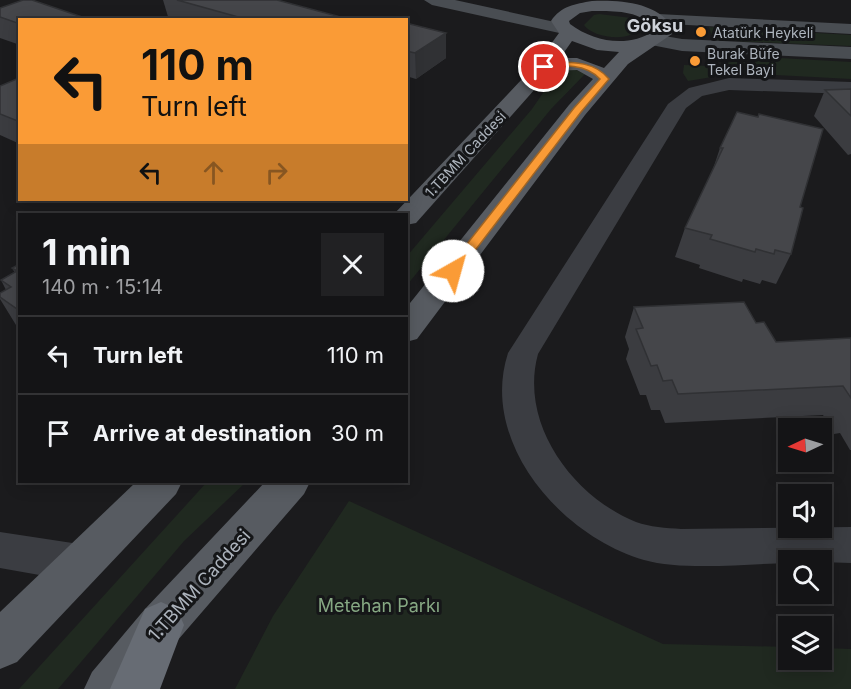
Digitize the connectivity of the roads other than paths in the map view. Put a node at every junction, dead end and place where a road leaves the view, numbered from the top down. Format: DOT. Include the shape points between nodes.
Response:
graph roads {
  1 [pos="432,0"];
  2 [pos="545,7"];
  3 [pos="658,13"];
  4 [pos="576,16"];
  5 [pos="851,29"];
  6 [pos="648,42"];
  7 [pos="851,53"];
  8 [pos="544,67"];
  9 [pos="605,79"];
  10 [pos="851,88"];
  11 [pos="408,215"];
  12 [pos="408,328"];
  13 [pos="161,483"];
  14 [pos="289,483"];
  15 [pos="851,545"];
  16 [pos="0,550"];
  17 [pos="79,563"];
  18 [pos="161,626"];
  19 [pos="0,645"];
  20 [pos="110,689"];
  21 [pos="135,689"];
  1 -- 4 [label="main road" via="519,21"];
  2 -- 4 [label="main road"];
  3 -- 4 [label="main road" via="621,7"];
  3 -- 5 [label="main road"];
  3 -- 6 [label="main road" via="663,34"];
  4 -- 6 [label="main road" via="579,38 603,44"];
  4 -- 8 [label="main road, 1.TBMM Caddesi"];
  6 -- 7 [label="main road"];
  6 -- 9 [label="main road" via="621,60"];
  8 -- 9 [label="main road" via="577,64 597,71"];
  8 -- 11 [label="main road, 1.TBMM Caddesi"];
  9 -- 12 [label="main road"];
  10 -- 15 [label="street" via="739,83 709,87 678,104 523,352 516,390 530,444 550,475 578,506 617,532 664,546"];
  13 -- 17 [label="main road"];
  14 -- 18 [label="main road, 1.TBMM Caddesi"];
  16 -- 17 [label="street"];
  17 -- 19 [label="main road"];
  18 -- 20 [label="main road, 1.TBMM Caddesi"];
  18 -- 21 [label="highway"];
}
